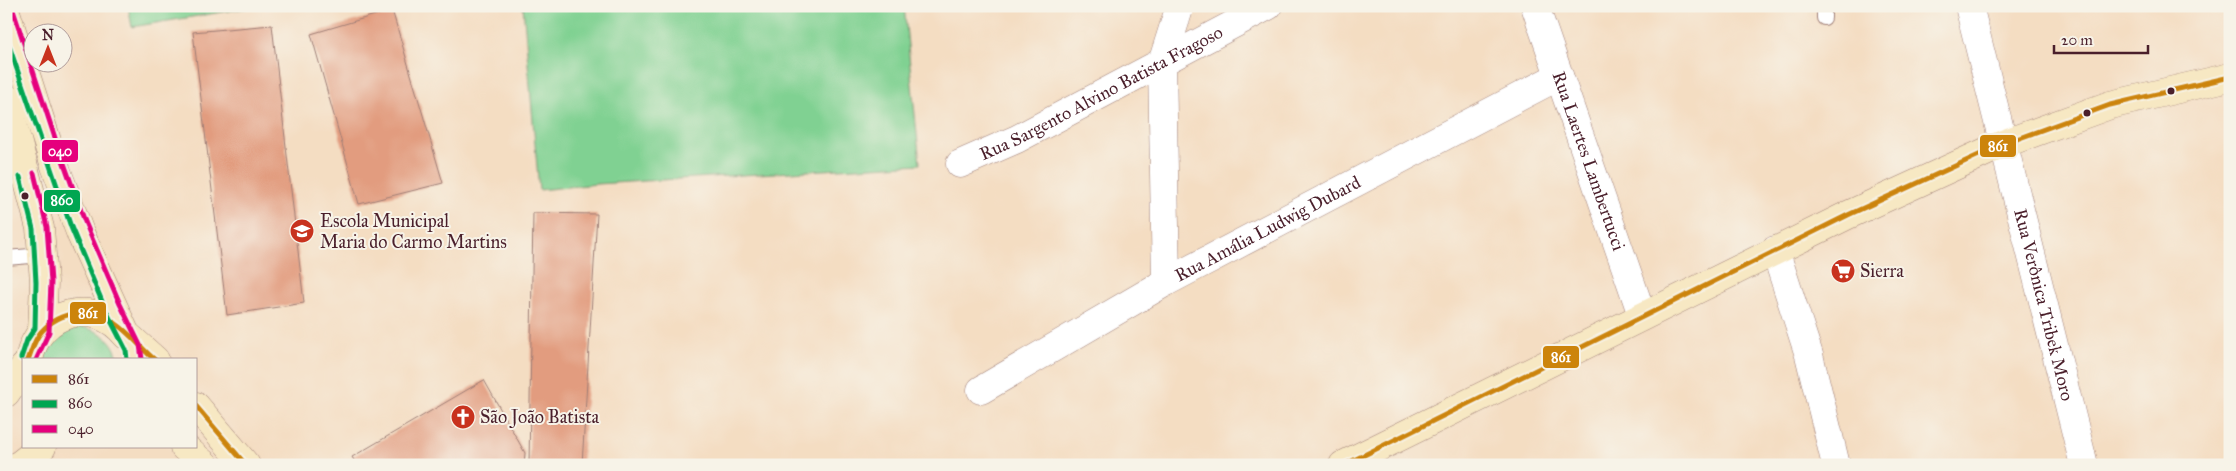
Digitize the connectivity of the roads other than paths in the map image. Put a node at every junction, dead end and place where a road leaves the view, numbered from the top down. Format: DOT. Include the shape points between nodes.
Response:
graph roads {
  1 [pos="1180,6"];
  2 [pos="1268,6"];
  3 [pos="1535,6"];
  4 [pos="1969,6"];
  5 [pos="6,12"];
  6 [pos="1162,63"];
  7 [pos="1559,76"];
  8 [pos="2230,77"];
  9 [pos="6,98"];
  10 [pos="2003,144"];
  11 [pos="960,164"];
  12 [pos="1776,250"];
  13 [pos="43,255"];
  14 [pos="6,258"];
  15 [pos="1166,282"];
  16 [pos="1642,315"];
  17 [pos="42,330"];
  18 [pos="126,334"];
  19 [pos="29,358"];
  20 [pos="135,358"];
  21 [pos="153,358"];
  22 [pos="22,370"];
  23 [pos="980,390"];
  24 [pos="6,393"];
  25 [pos="198,408"];
  26 [pos="41,448"];
  27 [pos="185,448"];
  28 [pos="19,465"];
  29 [pos="206,465"];
  30 [pos="246,465"];
  31 [pos="1343,465"];
  32 [pos="1836,465"];
  33 [pos="2084,465"];
  1 -- 6 [label="street"];
  2 -- 6 [label="street, Rua Sargento Alvino Batista Fragoso"];
  3 -- 7 [label="street, Rua Laertes Lambertucci"];
  4 -- 10 [label="street, Rua Verônica Tribek Moro"];
  5 -- 18 [label="main road" via="65,194"];
  6 -- 11 [label="street, Rua Sargento Alvino Batista Fragoso" via="1017,139"];
  6 -- 15 [label="street"];
  7 -- 15 [label="street, Rua Amália Ludwig Dubard"];
  7 -- 16 [label="street, Rua Laertes Lambertucci"];
  8 -- 10 [label="main road" via="2110,105"];
  9 -- 13 [label="main road" via="33,198"];
  10 -- 12 [label="main road"];
  10 -- 33 [label="street, Rua Verônica Tribek Moro"];
  12 -- 16 [label="main road"];
  12 -- 32 [label="street" via="1809,355"];
  13 -- 14 [label="lane"];
  13 -- 17 [label="main road"];
  15 -- 23 [label="street, Rua Amália Ludwig Dubard"];
  16 -- 31 [label="main road"];
  17 -- 18 [label="main road" via="54,320 83,312 114,322"];
  17 -- 19 [label="main road"];
  18 -- 20 [label="main road"];
  18 -- 21 [label="main road"];
  22 -- 24 [label="main road"];
  25 -- 30 [label="main road"];
  26 -- 28 [label="main road"];
  27 -- 29 [label="main road"];
}
